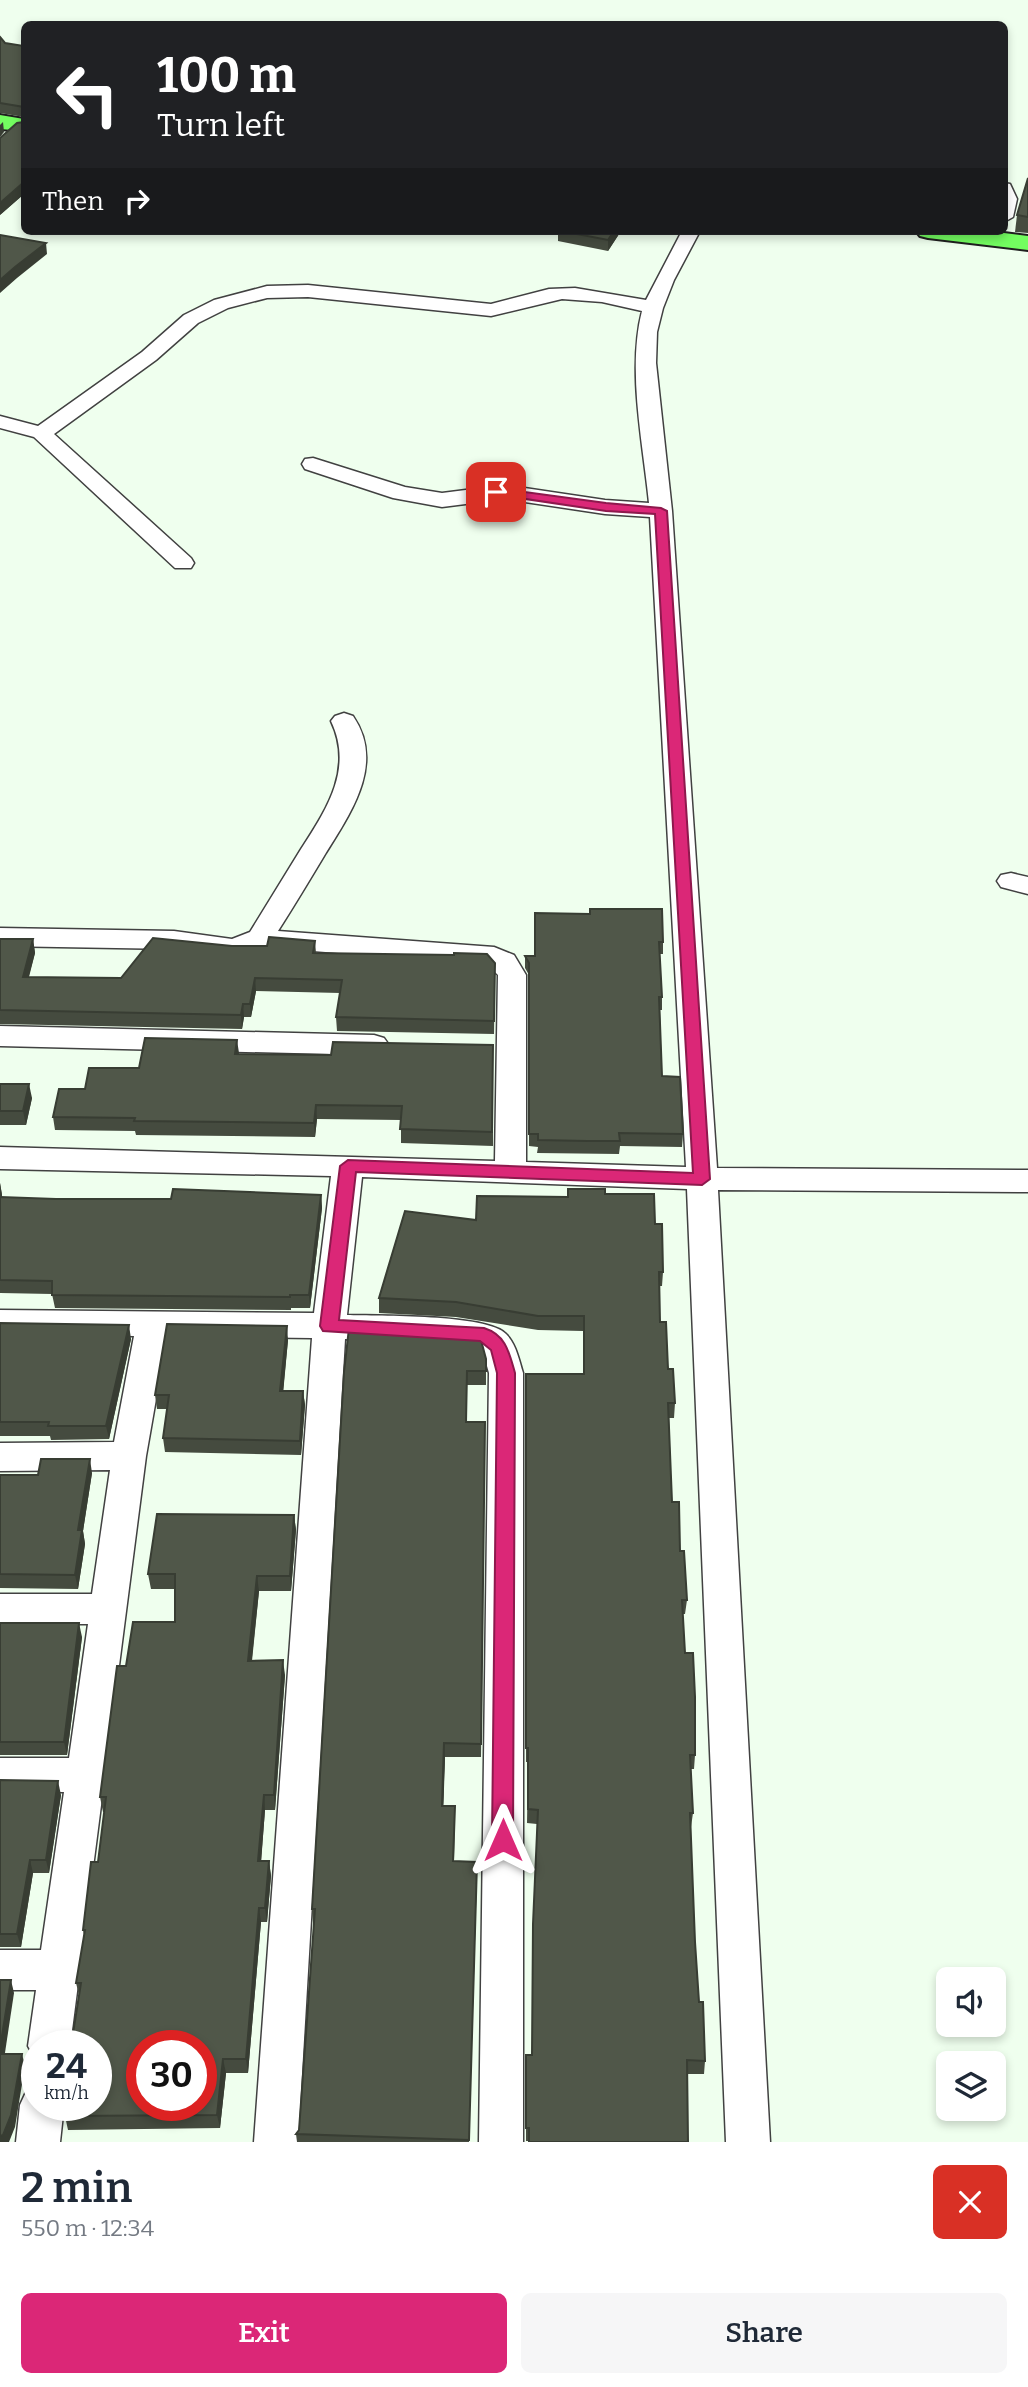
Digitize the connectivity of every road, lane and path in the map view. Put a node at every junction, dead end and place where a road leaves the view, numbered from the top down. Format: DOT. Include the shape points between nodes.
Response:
graph roads {
  1 [pos="0,122"];
  2 [pos="21,125"];
  3 [pos="1008,233"];
  4 [pos="689,235"];
  5 [pos="1028,243"];
  6 [pos="653,308"];
  7 [pos="0,422"];
  8 [pos="41,433"];
  9 [pos="313,464"];
  10 [pos="661,511"];
  11 [pos="183,563"];
  12 [pos="344,721"];
  13 [pos="0,937"];
  14 [pos="260,938"];
  15 [pos="0,1036"];
  16 [pos="402,1045"];
  17 [pos="0,1158"];
  18 [pos="348,1166"];
  19 [pos="510,1172"];
  20 [pos="702,1179"];
  21 [pos="1028,1181"];
  22 [pos="0,1322"];
  23 [pos="153,1323"];
  24 [pos="329,1326"];
  25 [pos="129,1456"];
  26 [pos="0,1457"];
  27 [pos="0,1609"];
  28 [pos="109,1609"];
  29 [pos="0,1775"];
  30 [pos="85,1775"];
  31 [pos="0,1970"];
  32 [pos="58,1970"];
  33 [pos="51,2030"];
  34 [pos="41,2121"];
  35 [pos="38,2142"];
  36 [pos="276,2142"];
  37 [pos="501,2142"];
  38 [pos="748,2142"];
  1 -- 2 [label="main road"];
  3 -- 5 [label="main road"];
  4 -- 6 [label="street"];
  6 -- 8 [label="street" via="585,294 548,295 491,310 337,293 267,292 221,304 191,319 149,356"];
  6 -- 10 [label="street" via="646,363"];
  7 -- 8 [label="street"];
  8 -- 11 [label="street"];
  9 -- 10 [label="street" via="401,493 442,500 505,492"];
  10 -- 20 [label="street"];
  12 -- 14 [label="street" via="354,745 344,802"];
  13 -- 14 [label="street" via="174,940 234,948"];
  14 -- 19 [label="street" via="494,956 504,961 512,975 497,1047"];
  15 -- 16 [label="street"];
  17 -- 18 [label="street"];
  18 -- 19 [label="street"];
  18 -- 24 [label="street"];
  19 -- 20 [label="street"];
  20 -- 21 [label="street"];
  20 -- 38 [label="street"];
  22 -- 23 [label="street"];
  23 -- 24 [label="street"];
  23 -- 25 [label="street"];
  24 -- 36 [label="street"];
  24 -- 37 [label="street" via="484,1334 500,1350 506,1373"];
  25 -- 26 [label="street"];
  25 -- 28 [label="street"];
  27 -- 28 [label="street"];
  28 -- 30 [label="street"];
  29 -- 30 [label="street"];
  30 -- 32 [label="street"];
  31 -- 32 [label="street"];
  32 -- 33 [label="street"];
  34 -- 35 [label="street"];
}
